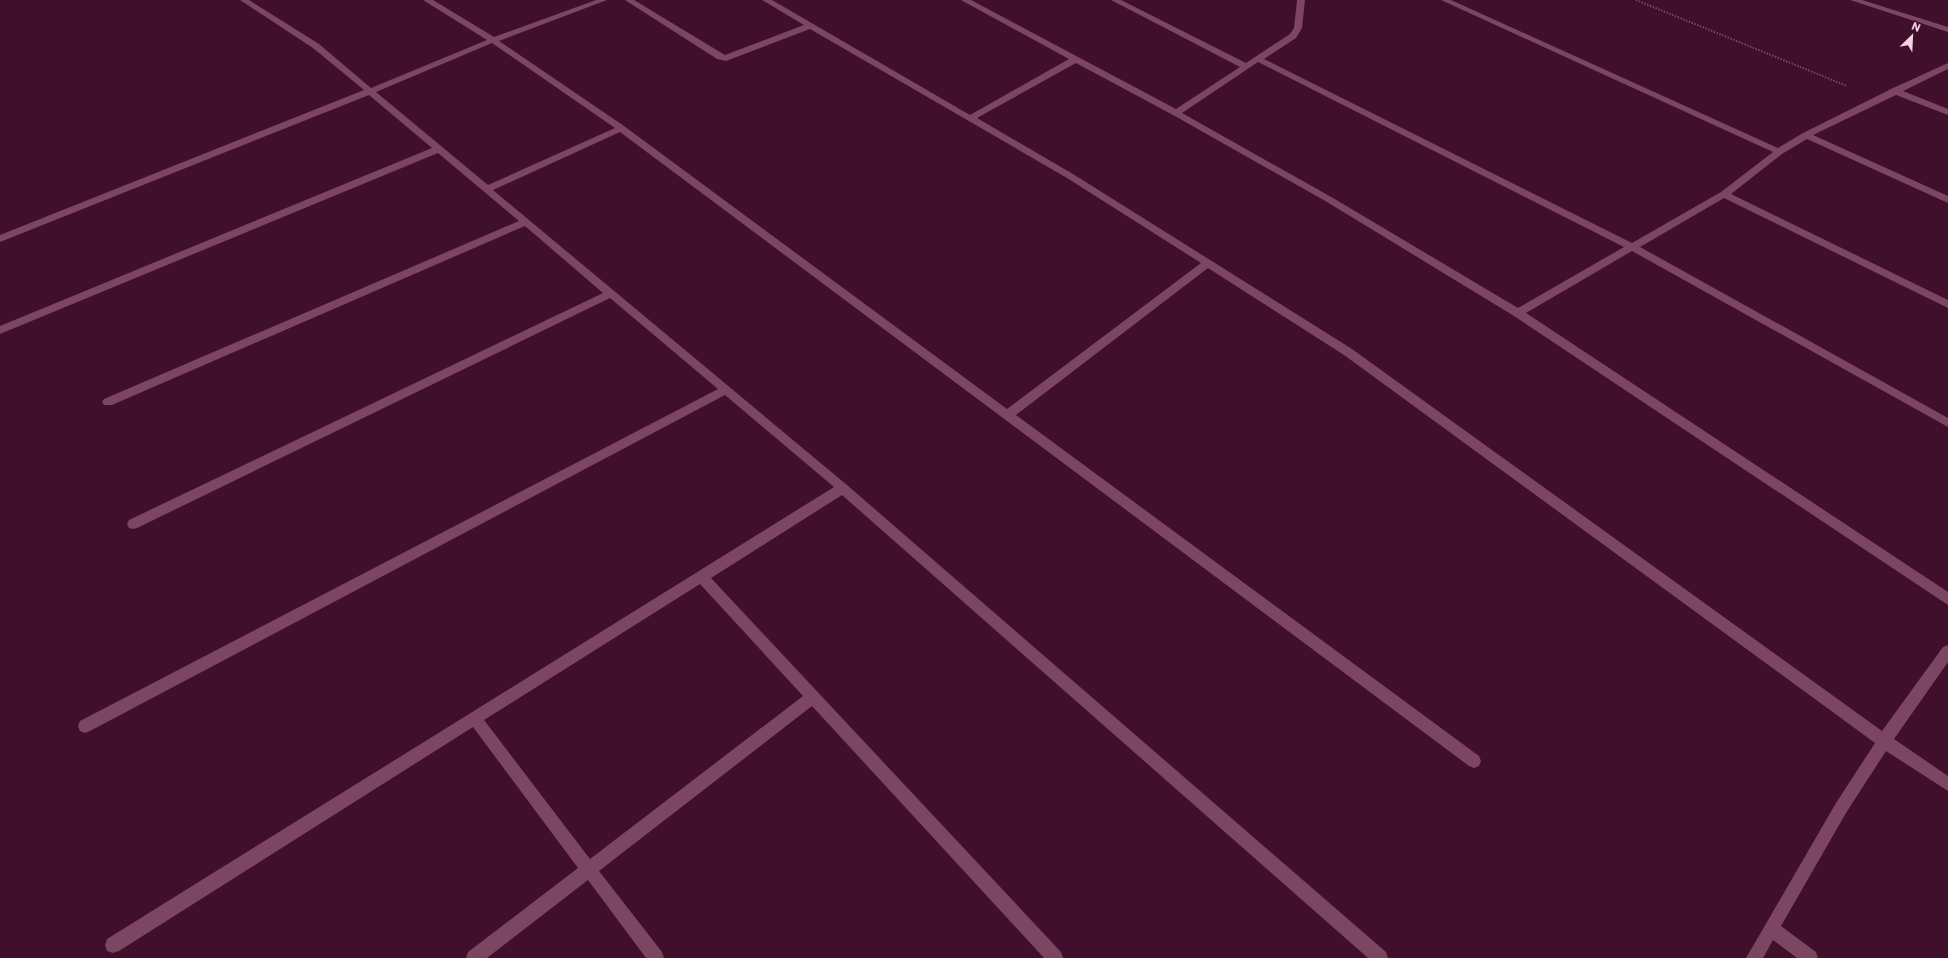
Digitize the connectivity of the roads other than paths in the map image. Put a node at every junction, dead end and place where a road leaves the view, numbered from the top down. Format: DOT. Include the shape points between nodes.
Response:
graph roads {
  1 [pos="244,0"];
  2 [pos="427,0"];
  3 [pos="604,0"];
  4 [pos="629,0"];
  5 [pos="766,0"];
  6 [pos="965,0"];
  7 [pos="1115,0"];
  8 [pos="1301,0"];
  9 [pos="1445,0"];
  10 [pos="1854,0"];
  11 [pos="810,26"];
  12 [pos="1948,30"];
  13 [pos="493,40"];
  14 [pos="1076,59"];
  15 [pos="1258,59"];
  16 [pos="1948,66"];
  17 [pos="1246,67"];
  18 [pos="370,91"];
  19 [pos="1894,91"];
  20 [pos="1948,112"];
  21 [pos="1176,113"];
  22 [pos="971,118"];
  23 [pos="621,128"];
  24 [pos="1806,135"];
  25 [pos="439,149"];
  26 [pos="1778,152"];
  27 [pos="487,189"];
  28 [pos="1724,194"];
  29 [pos="1948,200"];
  30 [pos="526,222"];
  31 [pos="0,239"];
  32 [pos="1632,247"];
  33 [pos="1208,263"];
  34 [pos="610,293"];
  35 [pos="1948,304"];
  36 [pos="1518,313"];
  37 [pos="0,330"];
  38 [pos="726,390"];
  39 [pos="108,402"];
  40 [pos="1008,415"];
  41 [pos="1948,423"];
  42 [pos="843,488"];
  43 [pos="133,524"];
  44 [pos="702,577"];
  45 [pos="1948,599"];
  46 [pos="1948,651"];
  47 [pos="813,697"];
  48 [pos="475,719"];
  49 [pos="85,726"];
  50 [pos="1884,741"];
  51 [pos="1474,761"];
  52 [pos="1948,784"];
  53 [pos="589,870"];
  54 [pos="1771,928"];
  55 [pos="113,945"];
  56 [pos="474,958"];
  57 [pos="656,958"];
  58 [pos="1054,958"];
  59 [pos="1380,958"];
  60 [pos="1754,958"];
  61 [pos="1810,958"];
  1 -- 18 [label="street" via="316,46"];
  2 -- 13 [label="street"];
  3 -- 13 [label="street"];
  4 -- 11 [label="street" via="720,57 726,58"];
  5 -- 11 [label="street"];
  6 -- 14 [label="street"];
  7 -- 17 [label="street"];
  8 -- 15 [label="street" via="1298,28 1293,36"];
  9 -- 26 [label="street"];
  10 -- 12 [label="street"];
  11 -- 22 [label="street"];
  13 -- 18 [label="street"];
  13 -- 23 [label="street"];
  14 -- 21 [label="street"];
  14 -- 22 [label="street"];
  15 -- 17 [label="street"];
  15 -- 32 [label="street"];
  16 -- 19 [label="street"];
  17 -- 21 [label="street"];
  18 -- 25 [label="street"];
  18 -- 31 [label="street"];
  19 -- 20 [label="street"];
  19 -- 24 [label="street"];
  21 -- 36 [label="street" via="1330,200"];
  22 -- 33 [label="street" via="1070,176"];
  23 -- 27 [label="street"];
  23 -- 40 [label="street"];
  24 -- 26 [label="street"];
  24 -- 29 [label="street"];
  25 -- 27 [label="street"];
  25 -- 37 [label="street"];
  26 -- 28 [label="street"];
  27 -- 30 [label="street"];
  28 -- 32 [label="street"];
  28 -- 35 [label="street"];
  30 -- 34 [label="street"];
  30 -- 39 [label="street"];
  32 -- 36 [label="street"];
  32 -- 41 [label="street"];
  33 -- 40 [label="street"];
  33 -- 50 [label="street" via="1348,352"];
  34 -- 38 [label="street"];
  34 -- 43 [label="street"];
  36 -- 45 [label="street"];
  38 -- 42 [label="street"];
  38 -- 49 [label="street"];
  40 -- 51 [label="street"];
  42 -- 44 [label="street"];
  42 -- 59 [label="street"];
  44 -- 47 [label="street"];
  44 -- 48 [label="street"];
  46 -- 50 [label="street"];
  47 -- 53 [label="street"];
  47 -- 58 [label="street"];
  48 -- 53 [label="street"];
  48 -- 55 [label="street"];
  50 -- 52 [label="street"];
  50 -- 54 [label="street" via="1841,808"];
  53 -- 56 [label="street"];
  53 -- 57 [label="street"];
  54 -- 60 [label="street"];
  54 -- 61 [label="street"];
}
